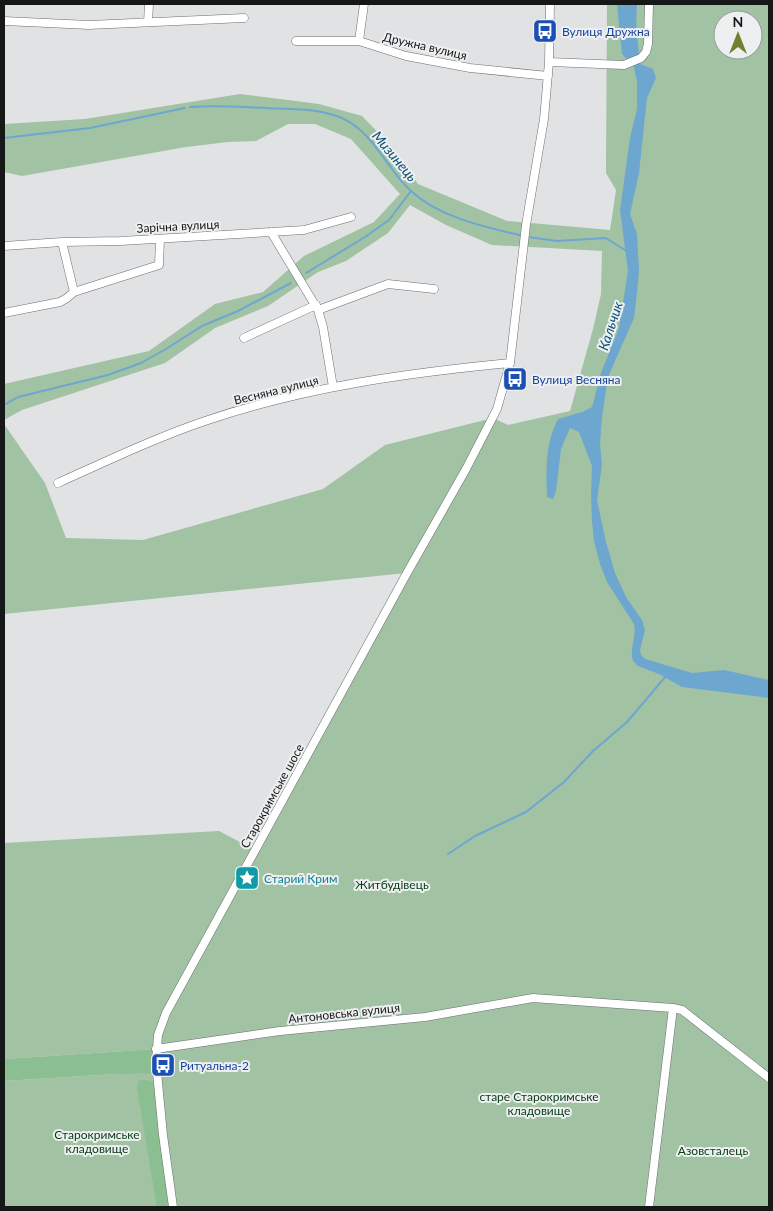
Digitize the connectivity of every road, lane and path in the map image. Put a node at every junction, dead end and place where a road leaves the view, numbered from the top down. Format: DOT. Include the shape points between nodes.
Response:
graph roads {
  1 [pos="149,4"];
  2 [pos="364,4"];
  3 [pos="550,4"];
  4 [pos="649,4"];
  5 [pos="244,18"];
  6 [pos="4,21"];
  7 [pos="148,22"];
  8 [pos="359,41"];
  9 [pos="296,42"];
  10 [pos="549,62"];
  11 [pos="548,76"];
  12 [pos="352,217"];
  13 [pos="271,232"];
  14 [pos="160,239"];
  15 [pos="62,242"];
  16 [pos="4,246"];
  17 [pos="434,289"];
  18 [pos="74,292"];
  19 [pos="317,307"];
  20 [pos="4,313"];
  21 [pos="244,338"];
  22 [pos="510,363"];
  23 [pos="334,388"];
  24 [pos="58,483"];
  25 [pos="673,1008"];
  26 [pos="156,1049"];
  27 [pos="769,1078"];
  28 [pos="173,1207"];
  29 [pos="649,1207"];
  1 -- 7 [label="street"];
  2 -- 8 [label="street"];
  3 -- 10 [label="street, Старокримське шосе"];
  4 -- 10 [label="street" via="648,44 641,58 624,65"];
  5 -- 7 [label="street"];
  6 -- 7 [label="street" via="89,25"];
  8 -- 9 [label="street, Дружна вулиця"];
  8 -- 11 [label="street, Дружна вулиця" via="406,56 470,68"];
  10 -- 11 [label="street, Старокримське шосе"];
  11 -- 22 [label="street, Старокримське шосе"];
  12 -- 13 [label="street, Зарічна вулиця" via="304,230"];
  13 -- 14 [label="street, Зарічна вулиця"];
  13 -- 19 [label="street"];
  14 -- 15 [label="street, Зарічна вулиця"];
  14 -- 18 [label="street" via="159,265"];
  15 -- 16 [label="street, Зарічна вулиця"];
  15 -- 18 [label="street"];
  17 -- 19 [label="street" via="388,284"];
  18 -- 20 [label="street" via="60,302"];
  19 -- 21 [label="street"];
  19 -- 23 [label="street"];
  22 -- 23 [label="street, Весняна вулиця" via="425,372"];
  22 -- 26 [label="street, Старокримське шосе" via="493,418 171,1001 160,1027"];
  23 -- 24 [label="street, Весняна вулиця" via="269,402 206,421 144,444"];
  25 -- 26 [label="street, Антоновська вулиця" via="533,998 425,1017 280,1031"];
  25 -- 27 [label="street" via="692,1017"];
  25 -- 29 [label="street"];
  26 -- 28 [label="street, Старокримське шосе"];
}
